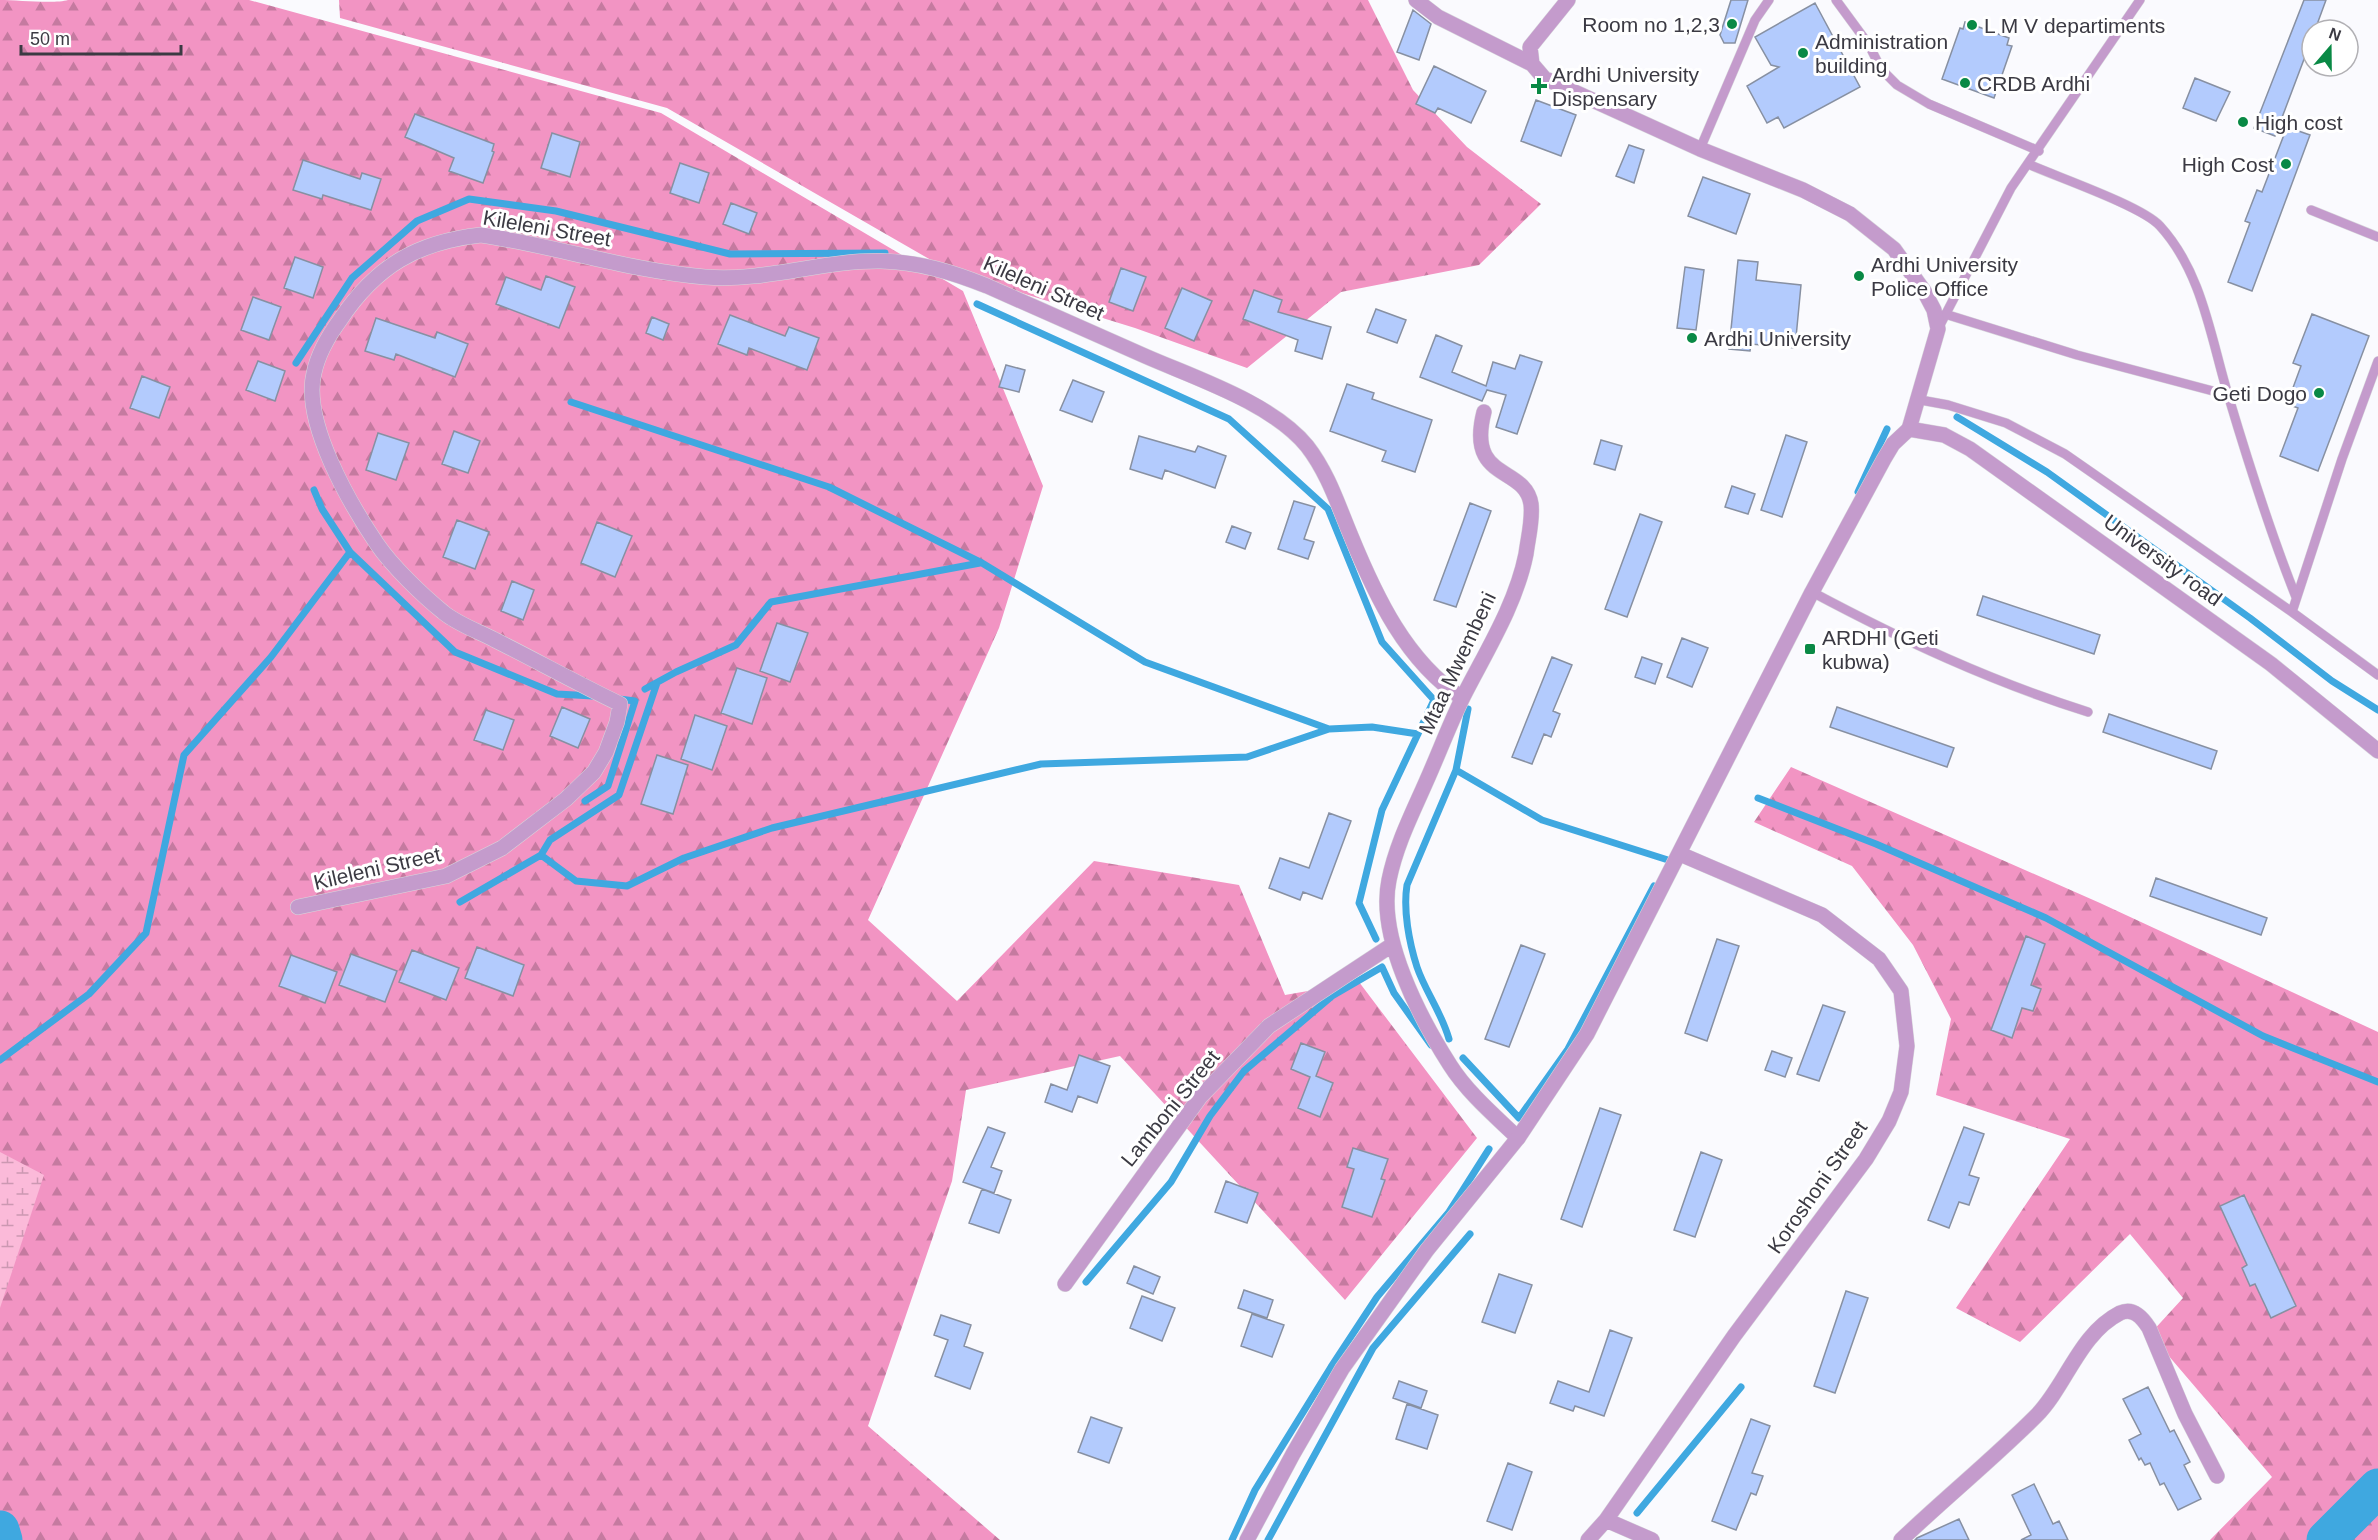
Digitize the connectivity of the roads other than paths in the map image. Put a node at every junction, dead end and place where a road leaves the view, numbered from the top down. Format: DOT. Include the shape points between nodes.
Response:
graph roads {
  1 [pos="1416,0"];
  2 [pos="1568,0"];
  3 [pos="1769,0"];
  4 [pos="1836,0"];
  5 [pos="2140,0"];
  6 [pos="1532,64"];
  7 [pos="1700,149"];
  8 [pos="2038,151"];
  9 [pos="2028,164"];
  10 [pos="2311,210"];
  11 [pos="2378,237"];
  12 [pos="1946,314"];
  13 [pos="1938,328"];
  14 [pos="2378,361"];
  15 [pos="2228,395"];
  16 [pos="1915,399"];
  17 [pos="1484,412"];
  18 [pos="1909,429"];
  19 [pos="1812,592"];
  20 [pos="2296,597"];
  21 [pos="2292,612"];
  22 [pos="2378,675"];
  23 [pos="1462,698"];
  24 [pos="2088,712"];
  25 [pos="2378,751"];
  26 [pos="1680,854"];
  27 [pos="298,907"];
  28 [pos="1392,945"];
  29 [pos="1518,1138"];
  30 [pos="1065,1284"];
  31 [pos="2217,1476"];
  32 [pos="1606,1520"];
  33 [pos="1247,1540"];
  34 [pos="1588,1540"];
  35 [pos="1652,1540"];
  36 [pos="1901,1540"];
  1 -- 6 [label="street" via="1438,17"];
  2 -- 6 [label="street" via="1530,47"];
  3 -- 7 [label="lane" via="1755,20"];
  4 -- 8 [label="lane" via="1869,45 1881,69 1897,85 1929,104"];
  5 -- 8 [label="lane"];
  6 -- 7 [label="street" via="1544,78"];
  7 -- 13 [label="street" via="1803,190 1850,214 1894,249 1924,291"];
  8 -- 9 [label="lane"];
  9 -- 12 [label="lane" via="1998,211"];
  9 -- 15 [label="lane" via="2123,204 2159,224 2182,256 2201,298"];
  10 -- 11 [label="lane"];
  12 -- 13 [label="lane"];
  12 -- 15 [label="lane" via="2077,355"];
  13 -- 16 [label="street"];
  14 -- 20 [label="lane"];
  15 -- 20 [label="lane"];
  16 -- 18 [label="street"];
  16 -- 21 [label="lane" via="2006,423 2065,454"];
  17 -- 23 [label="street, Mtaa Mwembeni" via="1480,429 1482,450 1490,463 1523,489 1531,502 1531,518 1525,557 1503,621"];
  18 -- 19 [label="street" via="1884,459"];
  18 -- 25 [label="street, University road" via="1944,435 2000,470 2271,664"];
  19 -- 24 [label="lane" via="1901,640"];
  19 -- 26 [label="street"];
  20 -- 21 [label="lane"];
  21 -- 22 [label="lane"];
  23 -- 27 [label="street, Kileleni Street" via="1436,680 1403,640 1380,600 1334,491 1308,447 1282,424 1205,382 987,285 919,264 879,261 744,279 704,277 481,234 447,238 414,250 387,268 350,305 324,345 314,373 315,422 328,456 378,545 444,614 620,704 617,722 594,772 502,848 446,876"];
  23 -- 28 [label="street, Mtaa Mwembeni" via="1388,881"];
  26 -- 29 [label="street" via="1587,1034"];
  26 -- 32 [label="street, Koroshoni Street" via="1822,915 1879,959 1901,991 1907,1046 1901,1092 1866,1159 1734,1336"];
  28 -- 29 [label="street, Mtaa Mwembeni" via="1403,976 1451,1067"];
  28 -- 30 [label="street, Lamboni Street" via="1269,1026 1246,1049 1200,1097"];
  29 -- 33 [label="street" via="1427,1250 1342,1369"];
  31 -- 36 [label="street" via="2185,1414 2149,1328 2140,1315 2122,1312 2094,1335 2038,1414"];
  32 -- 34 [label="street, Koroshoni Street"];
  32 -- 35 [label="street"];
}
